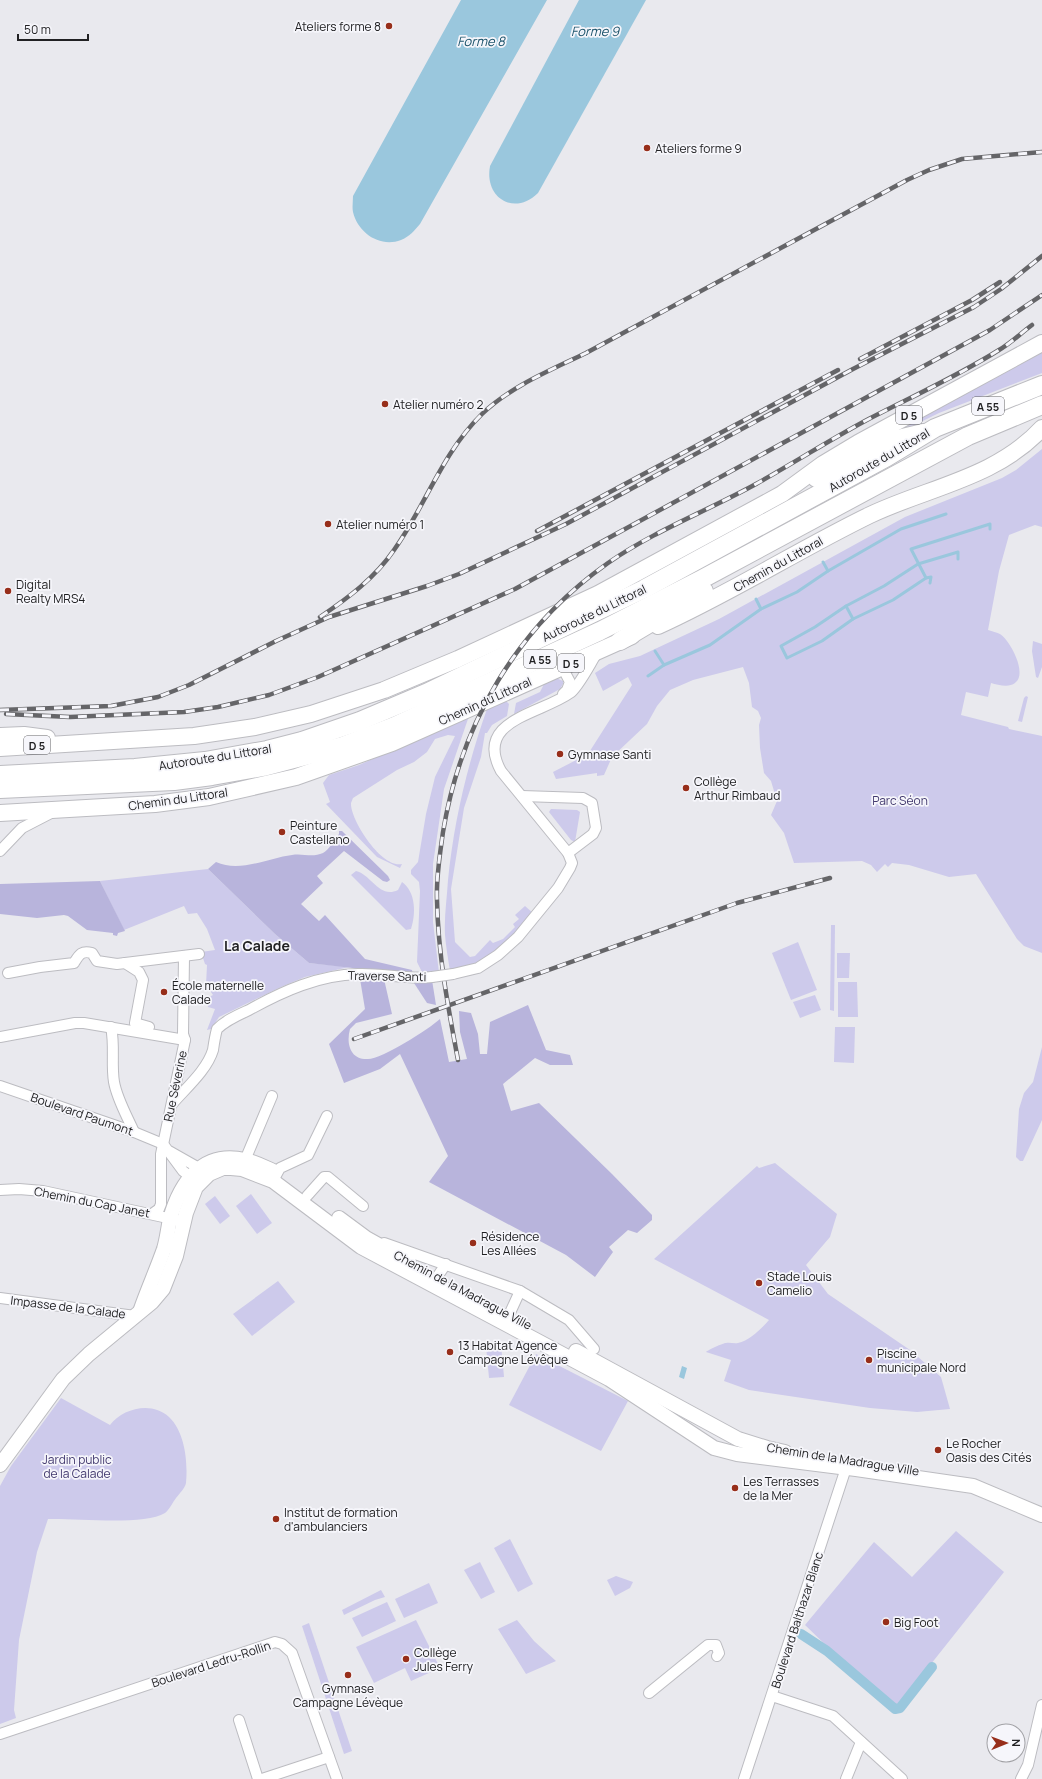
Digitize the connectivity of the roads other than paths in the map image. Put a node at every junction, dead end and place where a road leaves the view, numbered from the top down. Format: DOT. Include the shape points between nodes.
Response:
graph roads {
  1 [pos="1042,343"];
  2 [pos="1042,385"];
  3 [pos="1042,405"];
  4 [pos="935,428"];
  5 [pos="1042,428"];
  6 [pos="782,494"];
  7 [pos="819,516"];
  8 [pos="620,641"];
  9 [pos="600,650"];
  10 [pos="562,667"];
  11 [pos="556,701"];
  12 [pos="0,736"];
  13 [pos="74,743"];
  14 [pos="0,748"];
  15 [pos="0,774"];
  16 [pos="0,789"];
  17 [pos="522,796"];
  18 [pos="69,810"];
  19 [pos="0,812"];
  20 [pos="0,851"];
  21 [pos="568,853"];
  22 [pos="200,954"];
  23 [pos="184,956"];
  24 [pos="124,963"];
  25 [pos="8,973"];
  26 [pos="111,1027"];
  27 [pos="0,1037"];
  28 [pos="184,1037"];
  29 [pos="0,1086"];
  30 [pos="272,1096"];
  31 [pos="173,1102"];
  32 [pos="327,1116"];
  33 [pos="134,1132"];
  34 [pos="166,1147"];
  35 [pos="243,1164"];
  36 [pos="197,1175"];
  37 [pos="275,1177"];
  38 [pos="0,1190"];
  39 [pos="307,1196"];
  40 [pos="363,1206"];
  41 [pos="152,1214"];
  42 [pos="177,1221"];
  43 [pos="374,1248"];
  44 [pos="446,1264"];
  45 [pos="437,1276"];
  46 [pos="520,1290"];
  47 [pos="0,1298"];
  48 [pos="468,1303"];
  49 [pos="138,1313"];
  50 [pos="509,1315"];
  51 [pos="594,1349"];
  52 [pos="712,1424"];
  53 [pos="702,1441"];
  54 [pos="0,1465"];
  55 [pos="848,1465"];
  56 [pos="1042,1506"];
  57 [pos="1042,1515"];
  58 [pos="717,1656"];
  59 [pos="649,1693"];
  60 [pos="772,1696"];
  61 [pos="1042,1705"];
  62 [pos="238,1720"];
  63 [pos="0,1734"];
  64 [pos="861,1742"];
  65 [pos="329,1757"];
  66 [pos="258,1779"];
  67 [pos="262,1779"];
  68 [pos="337,1779"];
  69 [pos="744,1779"];
  70 [pos="846,1779"];
  71 [pos="902,1779"];
  72 [pos="1021,1779"];
  1 -- 6 [label="main road, D 5" via="858,443 823,464"];
  2 -- 4 [label="highway, Autoroute du Littoral / A 55"];
  3 -- 7 [label="highway, Autoroute du Littoral / A 55" via="968,436"];
  4 -- 6 [label="main road" via="898,438"];
  4 -- 15 [label="highway, Autoroute du Littoral / A 55" via="836,485 610,606 426,693 353,723 267,750 205,761 135,768"];
  5 -- 8 [label="main road, Chemin du Littoral / D 5" via="1027,443 992,466 871,515 683,615"];
  6 -- 13 [label="main road" via="598,594 420,676 363,698 289,719 222,733"];
  7 -- 8 [label="highway" via="790,542"];
  7 -- 16 [label="highway, Autoroute du Littoral / A 55" via="600,632 343,746 263,767 212,776 167,781"];
  8 -- 9 [label="main road, Chemin du Littoral / D 5"];
  9 -- 10 [label="main road, Chemin du Littoral / D 5"];
  9 -- 11 [label="street" via="573,690"];
  10 -- 11 [label="street" via="570,682"];
  10 -- 18 [label="main road, Chemin du Littoral / D 5" via="392,743 296,777 209,797"];
  11 -- 17 [label="street" via="509,723 496,740 496,762"];
  12 -- 13 [label="main road" via="24,735"];
  13 -- 14 [label="main road, D 5"];
  17 -- 21 [label="street"];
  17 -- 21 [label="street" via="583,798 592,803 596,828 594,834"];
  18 -- 19 [label="main road, Chemin du Littoral / D 5"];
  18 -- 20 [label="street" via="50,813 30,823 13,836"];
  21 -- 31 [label="street, Traverse Santi, bridge" via="572,863 558,888 527,928 484,965 471,971 432,977 411,979 358,974 304,983 268,999 217,1028 208,1060"];
  22 -- 23 [label="street"];
  23 -- 24 [label="street"];
  23 -- 28 [label="street, Rue Séverine"];
  24 -- 25 [label="street" via="97,961 92,953 85,951 81,952 74,963 40,966"];
  24 -- 28 [label="street" via="139,972 143,980 136,1023"];
  26 -- 27 [label="street" via="75,1023"];
  26 -- 28 [label="street"];
  26 -- 33 [label="street" via="114,1042 114,1084"];
  28 -- 31 [label="street, Rue Séverine"];
  29 -- 33 [label="street, Boulevard Paumont"];
  30 -- 35 [label="street"];
  31 -- 34 [label="street, Rue Séverine"];
  32 -- 37 [label="street" via="308,1155 280,1168"];
  33 -- 34 [label="street, Boulevard Paumont"];
  34 -- 36 [label="street, Boulevard Paumont"];
  34 -- 41 [label="street" via="161,1204"];
  35 -- 36 [label="street, Chemin de la Madrague Ville" via="225,1159"];
  35 -- 37 [label="street, Chemin de la Madrague Ville"];
  36 -- 42 [label="street" via="179,1196"];
  37 -- 39 [label="street, Chemin de la Madrague Ville"];
  37 -- 43 [label="street, Chemin de la Madrague Ville" via="361,1247"];
  38 -- 41 [label="street, Chemin du Cap Janet" via="44,1191"];
  39 -- 40 [label="street" via="324,1177 328,1177"];
  39 -- 43 [label="street, Chemin de la Madrague Ville"];
  41 -- 42 [label="street, Chemin du Cap Janet"];
  42 -- 49 [label="street"];
  43 -- 44 [label="street" via="384,1243"];
  43 -- 45 [label="street, Chemin de la Madrague Ville"];
  43 -- 48 [label="street, Chemin de la Madrague Ville"];
  44 -- 45 [label="street"];
  44 -- 46 [label="street"];
  45 -- 48 [label="street" via="439,1283"];
  45 -- 50 [label="street, Chemin de la Madrague Ville"];
  46 -- 50 [label="street"];
  46 -- 51 [label="street" via="569,1320"];
  47 -- 49 [label="street, Impasse de la Calade"];
  48 -- 50 [label="street" via="500,1315"];
  48 -- 53 [label="street, Chemin de la Madrague Ville" via="609,1379"];
  49 -- 54 [label="street" via="89,1354 64,1379"];
  50 -- 52 [label="street, Chemin de la Madrague Ville"];
  52 -- 53 [label="street" via="717,1433 715,1439"];
  52 -- 55 [label="street, Chemin de la Madrague Ville" via="738,1439 767,1448"];
  53 -- 55 [label="street, Chemin de la Madrague Ville" via="714,1448 738,1454"];
  55 -- 56 [label="street, Chemin de la Madrague Ville" via="972,1478"];
  55 -- 57 [label="street, Chemin de la Madrague Ville" via="973,1486"];
  55 -- 60 [label="street, Boulevard Balthazar Blanc"];
  58 -- 59 [label="street" via="716,1646 708,1645"];
  60 -- 64 [label="street" via="833,1716"];
  60 -- 69 [label="street, Boulevard Balthazar Blanc"];
  61 -- 72 [label="street" via="1028,1765"];
  62 -- 66 [label="street"];
  63 -- 65 [label="street, Boulevard Ledru-Rollin" via="275,1642 282,1644 292,1653"];
  64 -- 70 [label="street"];
  64 -- 71 [label="street"];
  65 -- 67 [label="street"];
  65 -- 68 [label="street, Boulevard Ledru-Rollin"];
}
